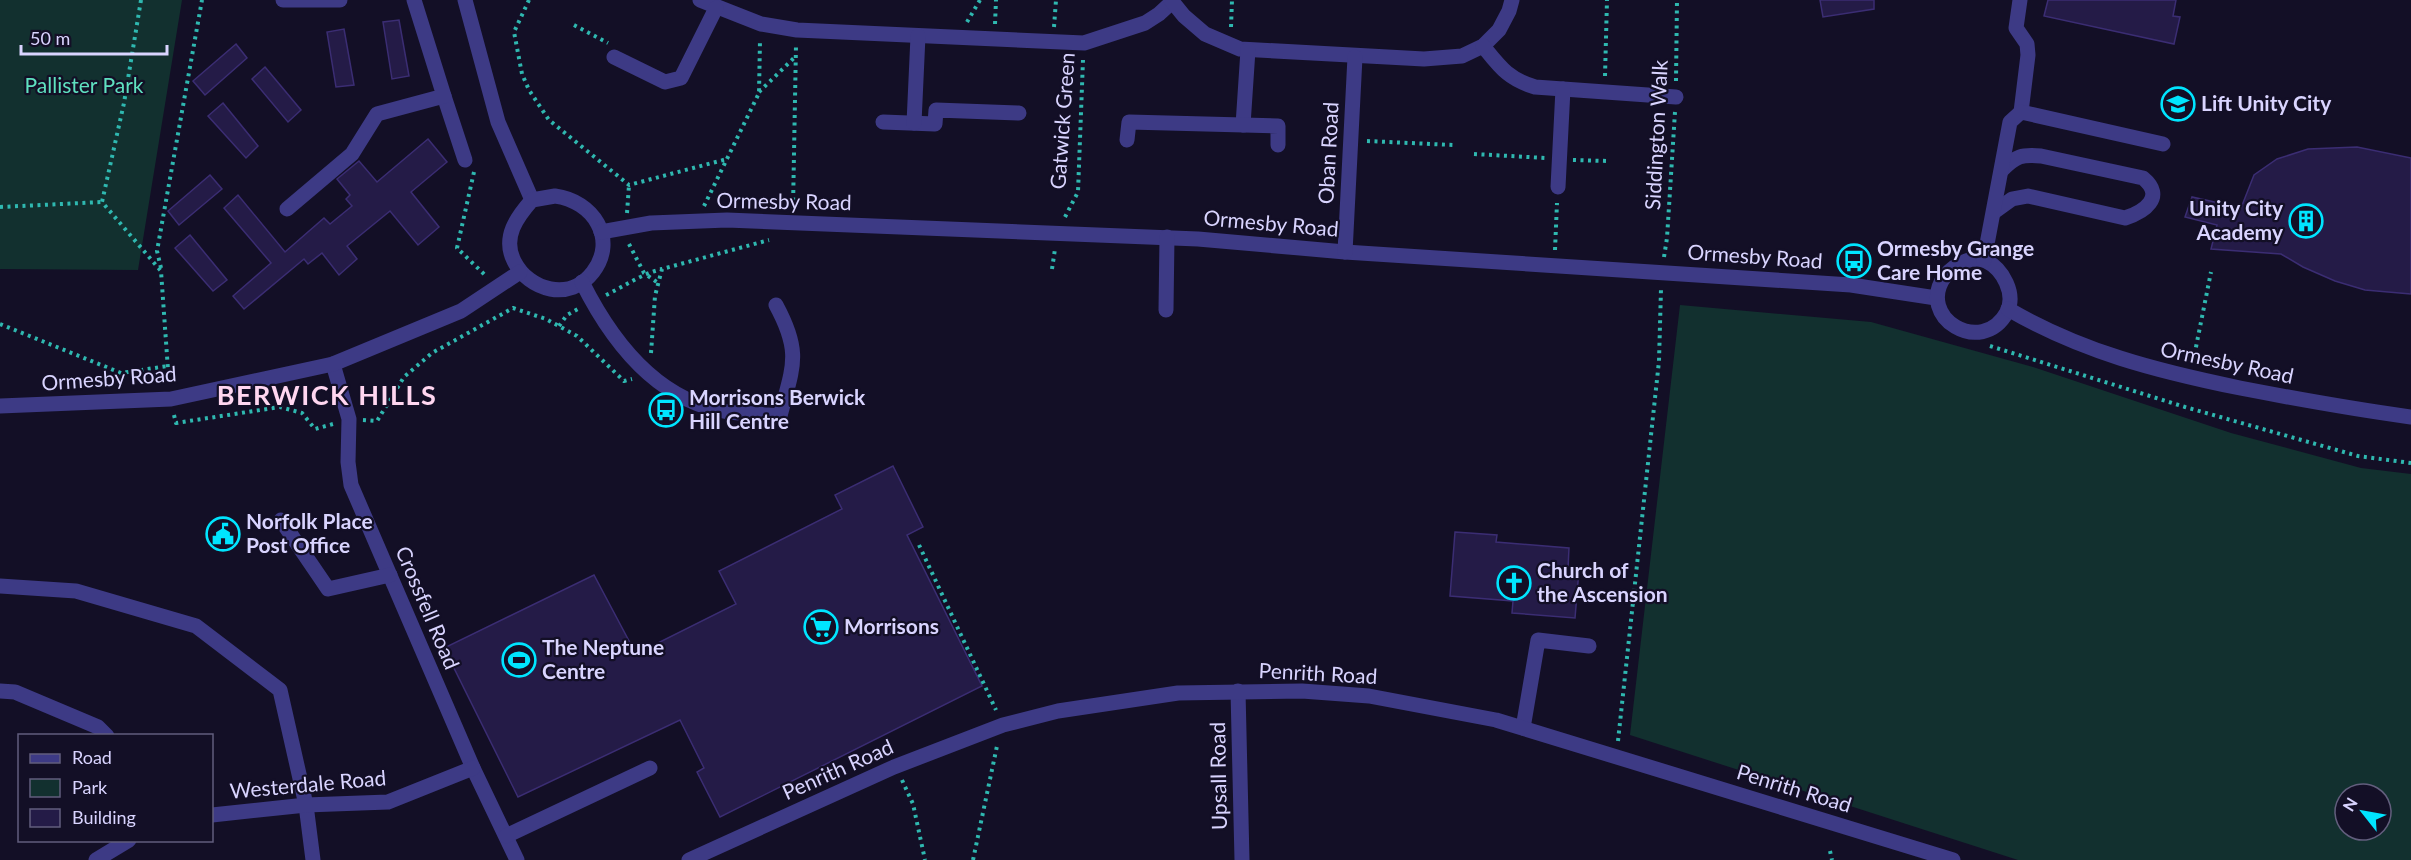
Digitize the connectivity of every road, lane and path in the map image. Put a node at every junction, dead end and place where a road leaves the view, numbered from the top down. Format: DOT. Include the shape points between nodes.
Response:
graph roads {
  1 [pos="141,0"];
  2 [pos="202,0"];
  3 [pos="283,0"];
  4 [pos="340,0"];
  5 [pos="414,0"];
  6 [pos="465,0"];
  7 [pos="529,0"];
  8 [pos="700,0"];
  9 [pos="1056,0"];
  10 [pos="1232,0"];
  11 [pos="1512,0"];
  12 [pos="1607,0"];
  13 [pos="1677,0"];
  14 [pos="2020,0"];
  15 [pos="1171,1"];
  16 [pos="716,8"];
  17 [pos="761,24"];
  18 [pos="574,26"];
  19 [pos="797,30"];
  20 [pos="918,36"];
  21 [pos="1052,42"];
  22 [pos="1084,43"];
  23 [pos="1231,46"];
  24 [pos="1483,46"];
  25 [pos="1248,50"];
  26 [pos="796,56"];
  27 [pos="614,57"];
  28 [pos="1355,57"];
  29 [pos="1563,89"];
  30 [pos="1604,92"];
  31 [pos="759,93"];
  32 [pos="444,96"];
  33 [pos="1676,96"];
  34 [pos="2021,112"];
  35 [pos="1019,113"];
  36 [pos="884,122"];
  37 [pos="914,123"];
  38 [pos="1243,125"];
  39 [pos="1127,140"];
  40 [pos="1351,141"];
  41 [pos="2163,144"];
  42 [pos="1453,145"];
  43 [pos="1278,146"];
  44 [pos="1474,154"];
  45 [pos="727,159"];
  46 [pos="1560,159"];
  47 [pos="465,160"];
  48 [pos="1608,161"];
  49 [pos="2002,170"];
  50 [pos="1558,187"];
  51 [pos="532,200"];
  52 [pos="102,202"];
  53 [pos="0,207"];
  54 [pos="287,208"];
  55 [pos="1994,212"];
  56 [pos="696,221"];
  57 [pos="793,221"];
  58 [pos="601,232"];
  59 [pos="1057,234"];
  60 [pos="1167,237"];
  61 [pos="773,238"];
  62 [pos="1345,252"];
  63 [pos="1984,260"];
  64 [pos="1555,265"];
  65 [pos="1052,269"];
  66 [pos="161,270"];
  67 [pos="1662,271"];
  68 [pos="520,272"];
  69 [pos="2211,272"];
  70 [pos="582,282"];
  71 [pos="496,288"];
  72 [pos="1936,298"];
  73 [pos="776,305"];
  74 [pos="513,308"];
  75 [pos="2008,309"];
  76 [pos="1166,310"];
  77 [pos="0,324"];
  78 [pos="1979,343"];
  79 [pos="333,364"];
  80 [pos="168,366"];
  81 [pos="650,375"];
  82 [pos="2190,377"];
  83 [pos="171,399"];
  84 [pos="0,406"];
  85 [pos="2185,407"];
  86 [pos="2411,417"];
  87 [pos="349,419"];
  88 [pos="2411,462"];
  89 [pos="281,520"];
  90 [pos="919,545"];
  91 [pos="390,575"];
  92 [pos="0,586"];
  93 [pos="1589,646"];
  94 [pos="0,692"];
  95 [pos="1238,692"];
  96 [pos="1003,725"];
  97 [pos="1523,728"];
  98 [pos="106,734"];
  99 [pos="1617,757"];
  100 [pos="894,767"];
  101 [pos="473,768"];
  102 [pos="650,768"];
  103 [pos="306,805"];
  104 [pos="213,815"];
  105 [pos="506,836"];
  106 [pos="126,842"];
  107 [pos="1830,851"];
  108 [pos="712,855"];
  109 [pos="96,860"];
  110 [pos="313,860"];
  111 [pos="518,860"];
  112 [pos="689,860"];
  113 [pos="925,860"];
  114 [pos="973,860"];
  115 [pos="1242,860"];
  116 [pos="1832,860"];
  117 [pos="1953,860"];
  1 -- 52 [label="path"];
  2 -- 66 [label="path" via="157,252"];
  3 -- 4 [label="street"];
  5 -- 32 [label="street"];
  6 -- 51 [label="street" via="498,122"];
  7 -- 45 [label="path" via="514,32 529,90 549,120 629,185"];
  8 -- 16 [label="street"];
  9 -- 21 [label="path"];
  10 -- 23 [label="path"];
  11 -- 24 [label="street" via="1499,30"];
  12 -- 30 [label="path"];
  13 -- 33 [label="path, Siddington Walk"];
  14 -- 34 [label="street" via="2016,28 2027,44 2028,55"];
  15 -- 22 [label="street" via="1145,23"];
  15 -- 23 [label="street" via="1194,26"];
  16 -- 17 [label="street"];
  16 -- 27 [label="street" via="681,78 665,82"];
  17 -- 19 [label="street"];
  17 -- 31 [label="path"];
  18 -- 27 [label="path" via="615,46"];
  19 -- 20 [label="street"];
  19 -- 26 [label="path"];
  20 -- 21 [label="street"];
  20 -- 37 [label="street"];
  21 -- 22 [label="street"];
  22 -- 59 [label="path, Gatwick Green" via="1078,192"];
  23 -- 25 [label="street"];
  24 -- 28 [label="street" via="1462,56 1444,58"];
  24 -- 29 [label="street" via="1503,72 1518,82"];
  25 -- 28 [label="street"];
  25 -- 38 [label="street"];
  26 -- 31 [label="path"];
  26 -- 57 [label="path"];
  28 -- 40 [label="street, Oban Road"];
  29 -- 30 [label="street"];
  29 -- 46 [label="street"];
  30 -- 33 [label="street"];
  31 -- 45 [label="path"];
  32 -- 47 [label="street"];
  32 -- 54 [label="street" via="376,114 352,154"];
  33 -- 67 [label="path, Siddington Walk"];
  34 -- 41 [label="street"];
  34 -- 49 [label="street" via="2010,122"];
  35 -- 37 [label="street" via="936,110 935,124"];
  36 -- 37 [label="street"];
  38 -- 39 [label="street" via="1129,122"];
  38 -- 43 [label="street" via="1278,126"];
  40 -- 42 [label="path"];
  40 -- 62 [label="street, Oban Road"];
  44 -- 46 [label="path"];
  45 -- 56 [label="path"];
  46 -- 48 [label="path"];
  46 -- 50 [label="street"];
  47 -- 71 [label="path" via="475,171 457,249"];
  49 -- 55 [label="street"];
  49 -- 55 [label="street" via="2013,159 2026,154 2041,156 2143,178 2150,184 2152,194 2150,204 2125,218 2028,195 2012,199"];
  50 -- 64 [label="path"];
  51 -- 58 [label="street" via="568,198 587,207"];
  51 -- 68 [label="street" via="513,224 510,237 511,254"];
  52 -- 53 [label="path"];
  52 -- 66 [label="path"];
  55 -- 63 [label="street"];
  56 -- 57 [label="street, Ormesby Road"];
  56 -- 58 [label="street, Ormesby Road" via="651,223"];
  57 -- 59 [label="street, Ormesby Road"];
  58 -- 70 [label="street" via="602,252 593,272"];
  59 -- 60 [label="street, Ormesby Road"];
  59 -- 65 [label="path, Gatwick Green"];
  60 -- 62 [label="street, Ormesby Road"];
  60 -- 76 [label="street"];
  61 -- 81 [label="path" via="662,269 655,296"];
  62 -- 64 [label="street, Ormesby Road"];
  63 -- 72 [label="street" via="1972,259 1955,266 1941,282"];
  63 -- 75 [label="street" via="2008,287"];
  64 -- 67 [label="street, Ormesby Road"];
  66 -- 80 [label="path"];
  67 -- 72 [label="street, Ormesby Road" via="1851,285"];
  67 -- 99 [label="path, Siddington Walk" via="1659,361"];
  68 -- 70 [label="street" via="533,284 549,289 567,289"];
  68 -- 71 [label="street, Ormesby Road"];
  69 -- 82 [label="path"];
  70 -- 81 [label="street" via="609,330"];
  71 -- 74 [label="path"];
  71 -- 79 [label="street, Ormesby Road" via="461,311"];
  72 -- 75 [label="street" via="1949,323 1972,333 1987,330 2002,320"];
  73 -- 81 [label="street" via="792,340 794,355 780,416 727,412 675,392"];
  74 -- 81 [label="path" via="546,319 577,336 624,381"];
  74 -- 87 [label="path" via="432,353 404,377 377,420"];
  75 -- 82 [label="street, Ormesby Road" via="2070,341 2139,365"];
  77 -- 80 [label="path" via="121,373"];
  78 -- 85 [label="path"];
  79 -- 83 [label="street, Ormesby Road"];
  79 -- 87 [label="street, Crossfell Road"];
  80 -- 83 [label="path"];
  82 -- 85 [label="path"];
  82 -- 86 [label="street, Ormesby Road" via="2333,406"];
  83 -- 84 [label="street, Ormesby Road"];
  83 -- 87 [label="path" via="176,423 280,407 302,413 315,429"];
  85 -- 88 [label="path" via="2358,456"];
  87 -- 91 [label="street, Crossfell Road" via="351,485"];
  89 -- 91 [label="street" via="328,589"];
  90 -- 96 [label="path"];
  91 -- 101 [label="street, Crossfell Road"];
  92 -- 103 [label="street" via="76,591 196,626 280,690"];
  93 -- 97 [label="street" via="1538,640"];
  94 -- 98 [label="street" via="15,692 98,727"];
  95 -- 96 [label="street, Penrith Road" via="1178,693 1112,702"];
  95 -- 97 [label="street, Penrith Road" via="1369,696"];
  95 -- 115 [label="street, Upsall Road"];
  96 -- 100 [label="street, Penrith Road"];
  96 -- 114 [label="path"];
  97 -- 99 [label="street, Penrith Road"];
  99 -- 117 [label="street, Penrith Road"];
  100 -- 108 [label="street, Penrith Road"];
  100 -- 113 [label="path" via="913,804"];
  101 -- 103 [label="street, Westerdale Road" via="388,802"];
  101 -- 105 [label="street, Crossfell Road"];
  102 -- 105 [label="street"];
  103 -- 104 [label="street, Westerdale Road"];
  103 -- 110 [label="street"];
  105 -- 111 [label="street, Crossfell Road"];
  106 -- 109 [label="street"];
  107 -- 116 [label="path"];
  108 -- 112 [label="street, Penrith Road"];
}
